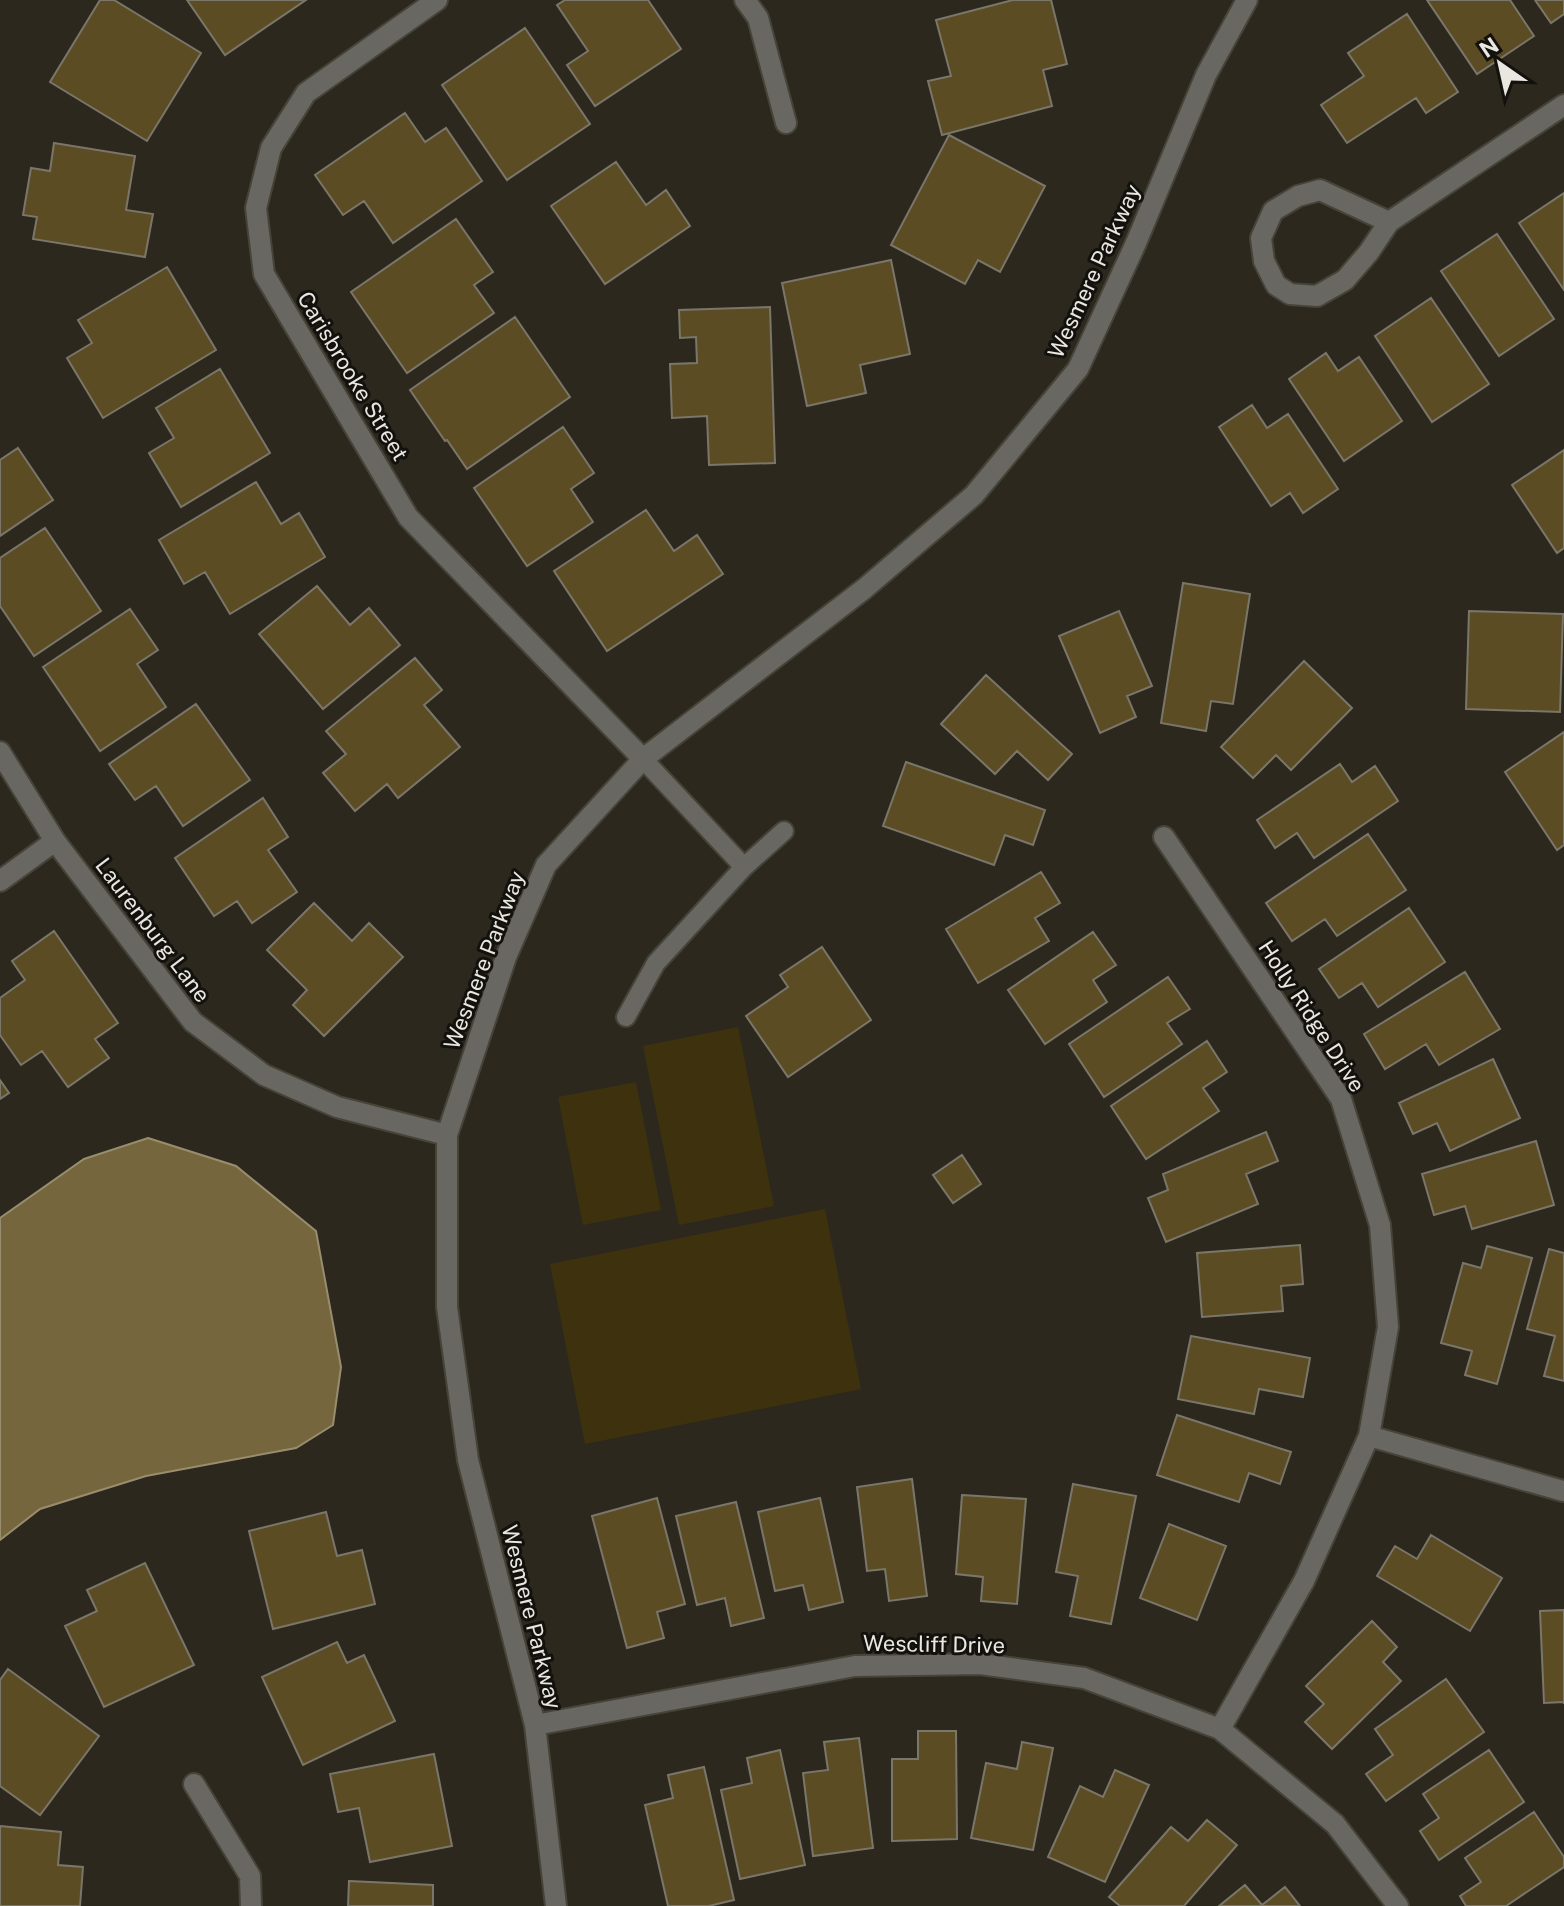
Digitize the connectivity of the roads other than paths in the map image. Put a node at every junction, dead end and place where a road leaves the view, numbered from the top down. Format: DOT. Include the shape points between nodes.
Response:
graph roads {
  1 [pos="437,0"];
  2 [pos="745,0"];
  3 [pos="1247,0"];
  4 [pos="1564,105"];
  5 [pos="786,123"];
  6 [pos="1389,222"];
  7 [pos="0,752"];
  8 [pos="643,759"];
  9 [pos="784,831"];
  10 [pos="1164,837"];
  11 [pos="55,841"];
  12 [pos="744,867"];
  13 [pos="0,881"];
  14 [pos="626,1017"];
  15 [pos="447,1135"];
  16 [pos="1369,1436"];
  17 [pos="1563,1491"];
  18 [pos="535,1725"];
  19 [pos="1220,1729"];
  20 [pos="194,1784"];
  21 [pos="251,1906"];
  22 [pos="556,1906"];
  23 [pos="1398,1906"];
  1 -- 8 [label="street, Carisbrooke Street" via="306,93 271,148 256,208 264,274 408,517"];
  2 -- 5 [label="street" via="758,18"];
  3 -- 8 [label="street, Wesmere Parkway" via="1206,75 1078,369 974,495 864,589"];
  4 -- 6 [label="street"];
  6 -- 6 [label="street" via="1345,280 1317,296 1290,294 1276,285 1264,261 1261,238 1273,211 1298,196 1320,190"];
  7 -- 11 [label="street, Laurenburg Lane"];
  8 -- 12 [label="lane"];
  8 -- 15 [label="street, Wesmere Parkway" via="546,865 506,957"];
  9 -- 12 [label="lane"];
  10 -- 16 [label="street, Holly Ridge Drive" via="1341,1099 1380,1225 1388,1327"];
  11 -- 13 [label="street"];
  11 -- 15 [label="street, Laurenburg Lane" via="205,1031 264,1075 337,1107"];
  12 -- 14 [label="lane" via="656,963"];
  15 -- 18 [label="street, Wesmere Parkway" via="447,1307 468,1460"];
  16 -- 17 [label="street"];
  16 -- 19 [label="street, Holly Ridge Drive" via="1304,1581"];
  18 -- 19 [label="street, Wescliff Drive" via="855,1666 980,1664 1084,1678"];
  18 -- 22 [label="street, Wesmere Parkway"];
  19 -- 23 [label="street, Wescliff Drive" via="1335,1824"];
  20 -- 21 [label="street" via="250,1876"];
}
